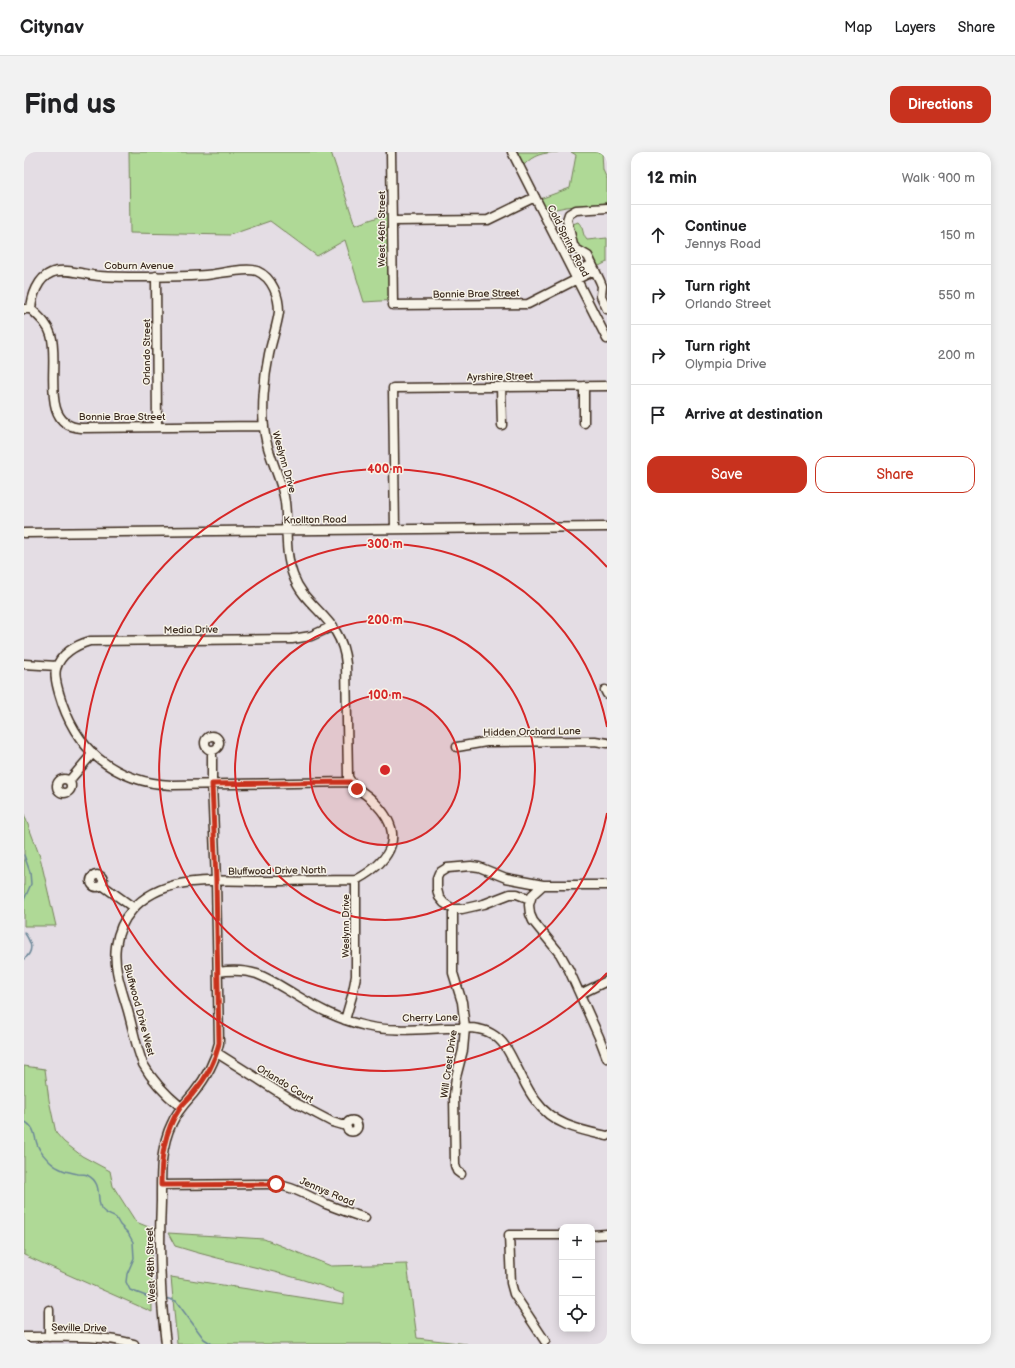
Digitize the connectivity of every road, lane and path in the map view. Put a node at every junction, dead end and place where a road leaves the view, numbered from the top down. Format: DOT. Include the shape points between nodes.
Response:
graph roads {
  1 [pos="392,152"];
  2 [pos="512,152"];
  3 [pos="535,197"];
  4 [pos="607,208"];
  5 [pos="392,221"];
  6 [pos="593,267"];
  7 [pos="156,276"];
  8 [pos="576,277"];
  9 [pos="267,278"];
  10 [pos="393,305"];
  11 [pos="27,309"];
  12 [pos="607,309"];
  13 [pos="607,339"];
  14 [pos="584,386"];
  15 [pos="607,386"];
  16 [pos="501,387"];
  17 [pos="584,423"];
  18 [pos="502,425"];
  19 [pos="264,426"];
  20 [pos="157,427"];
  21 [pos="607,527"];
  22 [pos="395,529"];
  23 [pos="287,530"];
  24 [pos="24,533"];
  25 [pos="333,626"];
  26 [pos="24,664"];
  27 [pos="57,666"];
  28 [pos="607,743"];
  29 [pos="457,747"];
  30 [pos="212,750"];
  31 [pos="93,752"];
  32 [pos="69,781"];
  33 [pos="350,782"];
  34 [pos="212,784"];
  35 [pos="356,880"];
  36 [pos="216,881"];
  37 [pos="102,884"];
  38 [pos="607,885"];
  39 [pos="543,886"];
  40 [pos="530,899"];
  41 [pos="134,908"];
  42 [pos="453,909"];
  43 [pos="218,972"];
  44 [pos="607,981"];
  45 [pos="580,994"];
  46 [pos="345,1020"];
  47 [pos="465,1028"];
  48 [pos="217,1053"];
  49 [pos="607,1058"];
  50 [pos="181,1107"];
  51 [pos="346,1126"];
  52 [pos="607,1136"];
  53 [pos="460,1174"];
  54 [pos="161,1185"];
  55 [pos="365,1218"];
  56 [pos="595,1234"];
  57 [pos="607,1234"];
  58 [pos="559,1235"];
  59 [pos="49,1310"];
  60 [pos="24,1337"];
  61 [pos="49,1337"];
  62 [pos="545,1341"];
  63 [pos="134,1344"];
  64 [pos="166,1344"];
  1 -- 5 [label="street, West 46th Street"];
  2 -- 3 [label="street, Cold Spring Road"];
  3 -- 5 [label="street" via="488,220"];
  3 -- 8 [label="street, Cold Spring Road"];
  4 -- 6 [label="street" via="576,210 568,217 573,245 586,254"];
  5 -- 10 [label="street, West 46th Street"];
  6 -- 8 [label="street, Bonnie Brae Street"];
  6 -- 12 [label="street" via="601,282 601,296"];
  7 -- 9 [label="street, Coburn Avenue" via="208,275 247,269 259,272"];
  7 -- 11 [label="street, Coburn Avenue" via="107,276 57,271 47,275"];
  7 -- 20 [label="street, Orlando Street"];
  8 -- 10 [label="street, Bonnie Brae Street" via="528,304"];
  8 -- 13 [label="street, Cold Spring Road"];
  9 -- 19 [label="street, Weslynn Drive" via="275,291 279,310 267,366"];
  11 -- 20 [label="street, Bonnie Brae Street" via="45,323 52,336 54,406 62,420 78,428"];
  14 -- 15 [label="street, Ayrshire Street"];
  14 -- 16 [label="street, Ayrshire Street"];
  14 -- 17 [label="street"];
  16 -- 18 [label="street"];
  16 -- 22 [label="street, Ayrshire Street" via="393,388"];
  19 -- 20 [label="street, Bonnie Brae Street"];
  19 -- 23 [label="street, Weslynn Drive" via="269,451 283,493"];
  21 -- 22 [label="street, Knollton Road"];
  22 -- 23 [label="street, Knollton Road"];
  23 -- 24 [label="street, Knollton Road"];
  23 -- 25 [label="street, Weslynn Drive" via="287,550 295,579 303,593"];
  25 -- 27 [label="street, Media Drive" via="311,636 292,639 95,641 73,648"];
  25 -- 33 [label="street, Weslynn Drive" via="346,660 347,772"];
  26 -- 27 [label="street"];
  27 -- 31 [label="street" via="56,680 67,716 80,738"];
  28 -- 29 [label="street, Hidden Orchard Lane" via="486,742"];
  30 -- 34 [label="street"];
  31 -- 32 [label="street"];
  31 -- 34 [label="street" via="116,770 144,781"];
  33 -- 34 [label="street"];
  33 -- 35 [label="street, Weslynn Drive" via="376,804 390,824 393,838 389,852 371,870"];
  34 -- 36 [label="street"];
  35 -- 36 [label="street, Bluffwood Drive North"];
  35 -- 46 [label="street, Weslynn Drive" via="356,976"];
  36 -- 41 [label="street, Bluffwood Drive North" via="169,887 149,896"];
  36 -- 43 [label="street"];
  37 -- 41 [label="street"];
  38 -- 39 [label="street"];
  39 -- 40 [label="street" via="533,893"];
  39 -- 42 [label="street" via="506,878 476,866 447,868 438,875 437,889 439,897"];
  40 -- 42 [label="street" via="510,894 484,904"];
  40 -- 45 [label="street" via="530,911 534,921 560,954"];
  41 -- 50 [label="street, Bluffwood Drive West" via="118,937 115,959 118,975 143,1064 160,1089"];
  42 -- 47 [label="street, Will Crest Drive" via="453,973 462,1002"];
  43 -- 46 [label="street, Cherry Lane" via="237,971 263,976 316,1007"];
  43 -- 48 [label="street" via="220,1037"];
  44 -- 45 [label="street"];
  45 -- 49 [label="street"];
  46 -- 47 [label="street, Cherry Lane" via="384,1029"];
  47 -- 52 [label="street, Cherry Lane" via="486,1031 502,1041 535,1100 551,1117 570,1127"];
  47 -- 53 [label="street, Will Crest Drive" via="454,1095 455,1164"];
  48 -- 50 [label="street" via="204,1080"];
  48 -- 51 [label="street, Orlando Court" via="296,1103 332,1122"];
  50 -- 54 [label="street" via="171,1123 165,1141"];
  54 -- 55 [label="street, Jennys Road" via="281,1185"];
  54 -- 64 [label="street, West 48th Street" via="161,1269"];
  56 -- 57 [label="street"];
  58 -- 62 [label="street" via="509,1235 510,1275 514,1292"];
  59 -- 61 [label="street"];
  60 -- 61 [label="street, Seville Drive"];
  61 -- 63 [label="street, Seville Drive" via="98,1337"];
}
